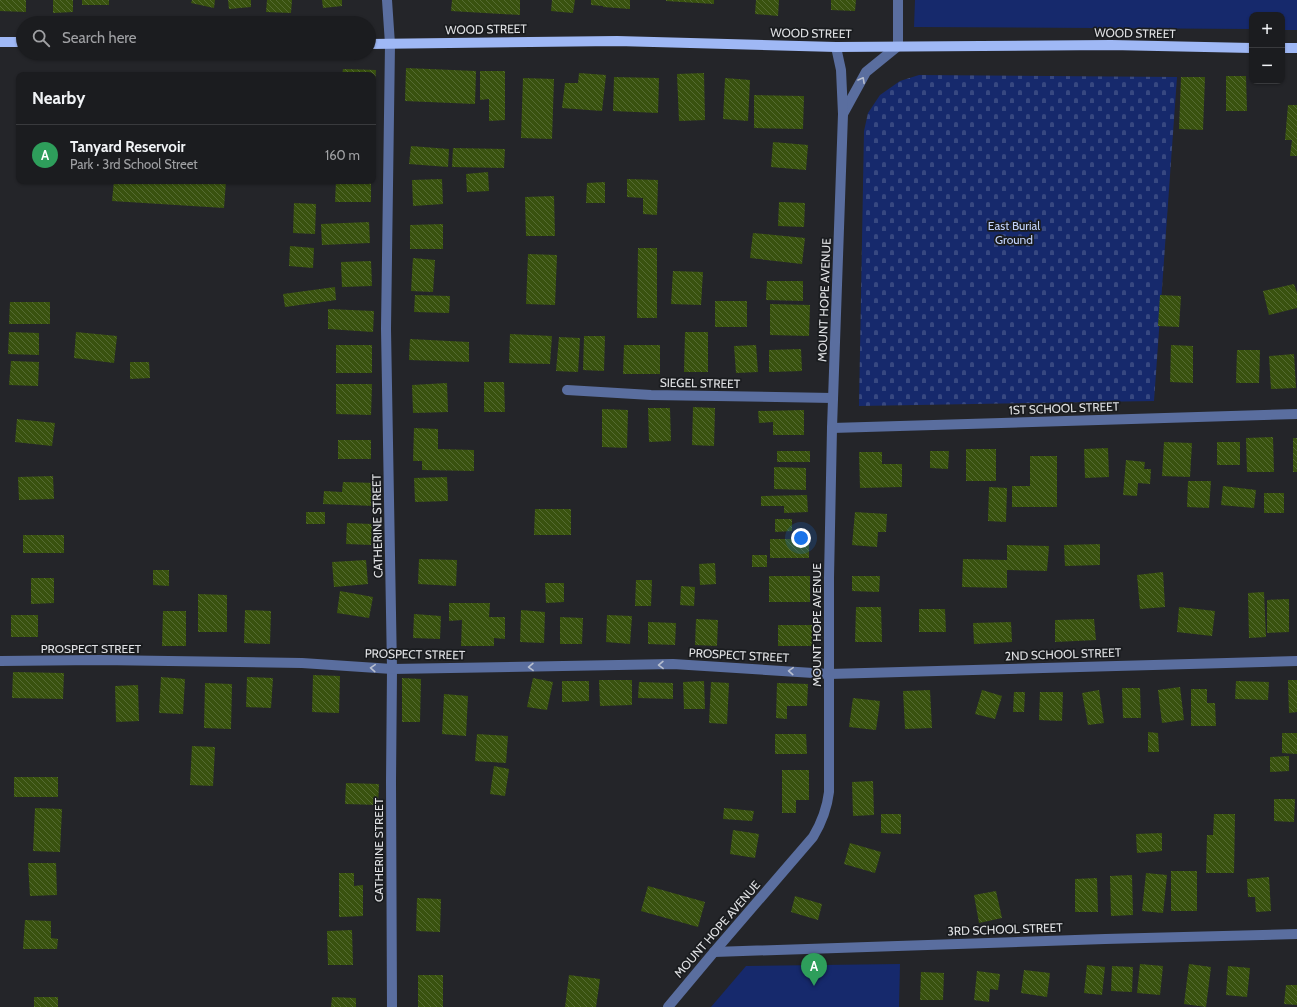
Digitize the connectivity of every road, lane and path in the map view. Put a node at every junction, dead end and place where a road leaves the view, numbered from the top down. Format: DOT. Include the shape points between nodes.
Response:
graph roads {
  1 [pos="387,0"];
  2 [pos="898,0"];
  3 [pos="0,42"];
  4 [pos="16,42"];
  5 [pos="376,44"];
  6 [pos="390,44"];
  7 [pos="898,46"];
  8 [pos="836,47"];
  9 [pos="1249,48"];
  10 [pos="1285,48"];
  11 [pos="1297,48"];
  12 [pos="843,114"];
  13 [pos="567,390"];
  14 [pos="833,398"];
  15 [pos="1297,414"];
  16 [pos="832,428"];
  17 [pos="0,661"];
  18 [pos="1297,661"];
  19 [pos="392,670"];
  20 [pos="829,674"];
  21 [pos="1297,934"];
  22 [pos="714,952"];
  23 [pos="392,1007"];
  24 [pos="668,1007"];
  1 -- 6 [label="street, CATHERINE STREET"];
  2 -- 7 [label="street"];
  3 -- 4 [label="main road"];
  5 -- 6 [label="main road, WOOD STREET"];
  6 -- 8 [label="main road, WOOD STREET" via="617,41"];
  6 -- 19 [label="street, CATHERINE STREET" via="386,329"];
  7 -- 8 [label="main road, WOOD STREET"];
  7 -- 9 [label="main road, WOOD STREET" via="1111,45"];
  12 -- 7 [label="street, MOUNT HOPE AVENUE, one-way" via="866,72"];
  8 -- 12 [label="street, MOUNT HOPE AVENUE" via="841,70"];
  10 -- 11 [label="main road"];
  12 -- 14 [label="street, MOUNT HOPE AVENUE"];
  13 -- 14 [label="street, SIEGEL STREET" via="651,395"];
  14 -- 16 [label="street, MOUNT HOPE AVENUE"];
  15 -- 16 [label="street, 1ST SCHOOL STREET"];
  16 -- 20 [label="street, MOUNT HOPE AVENUE"];
  19 -- 17 [label="street, PROSPECT STREET, one-way" via="302,662"];
  18 -- 20 [label="street, 2ND SCHOOL STREET"];
  20 -- 19 [label="street, PROSPECT STREET, one-way" via="673,664"];
  19 -- 23 [label="street, CATHERINE STREET"];
  20 -- 22 [label="street, MOUNT HOPE AVENUE" via="829,792 823,818 813,837"];
  21 -- 22 [label="street, 3RD SCHOOL STREET"];
  22 -- 24 [label="street, MOUNT HOPE AVENUE"];
}
